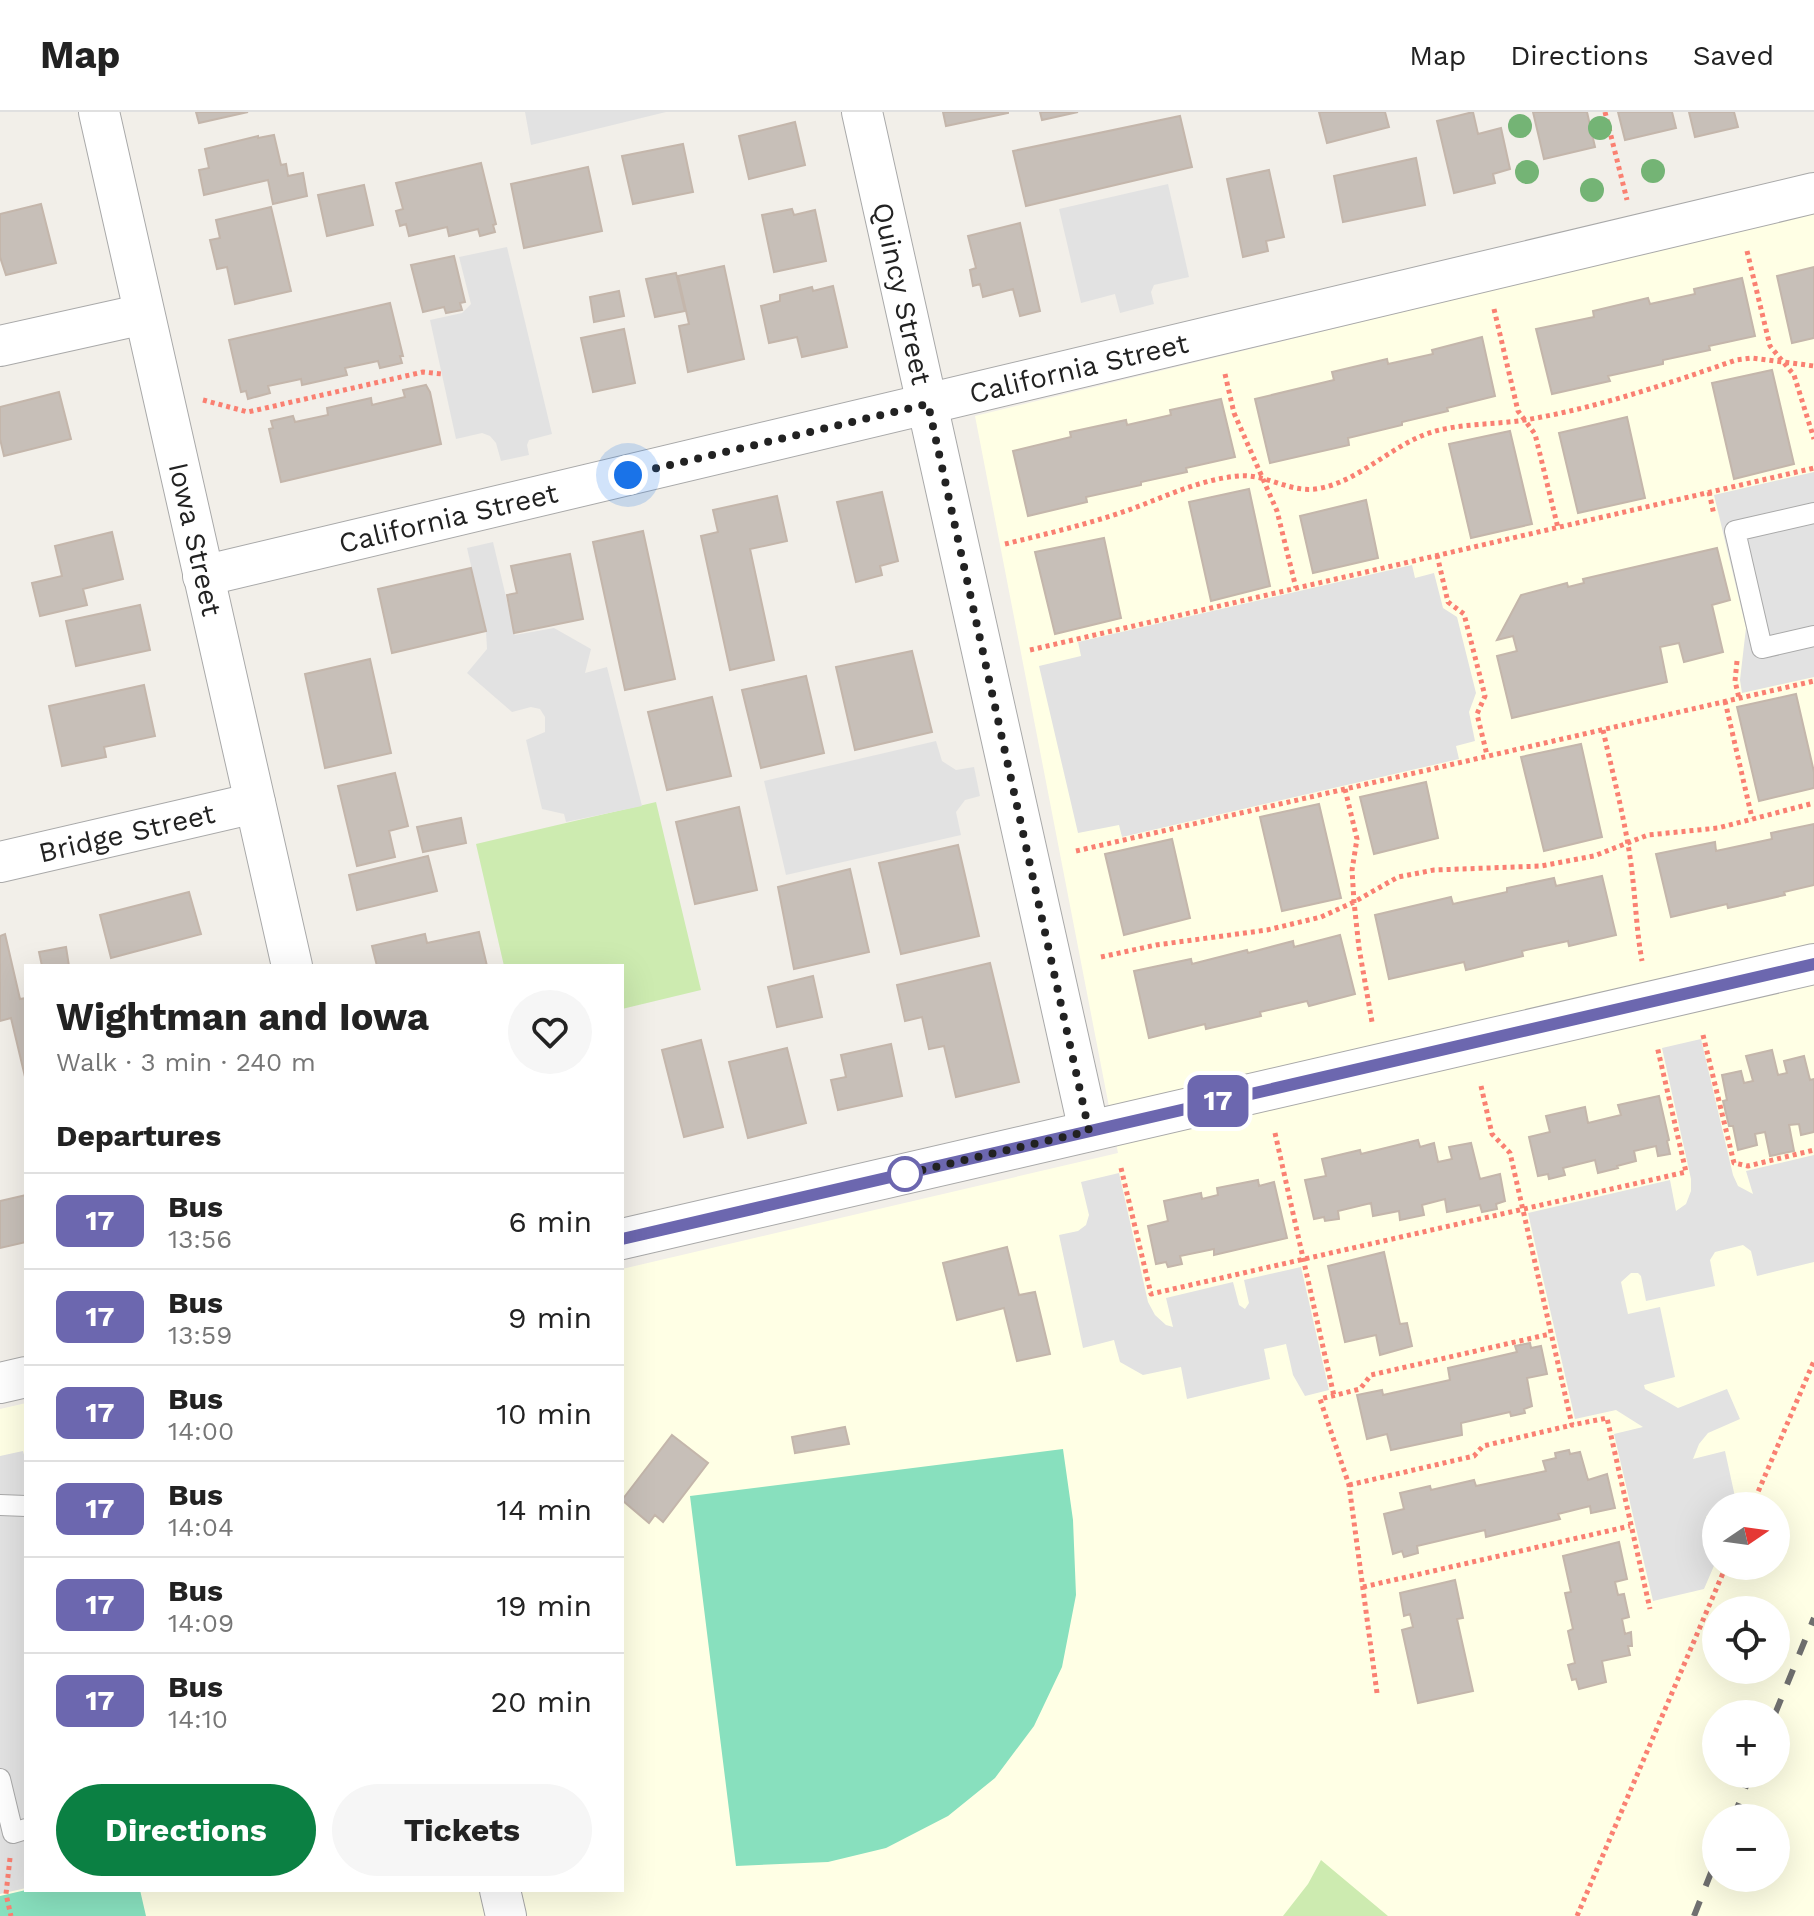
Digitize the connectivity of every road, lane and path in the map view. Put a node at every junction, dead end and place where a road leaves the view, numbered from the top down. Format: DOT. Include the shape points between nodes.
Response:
graph roads {
  1 [pos="99,112"];
  2 [pos="862,112"];
  3 [pos="1605,112"];
  4 [pos="1814,193"];
  5 [pos="1636,236"];
  6 [pos="1747,251"];
  7 [pos="1494,309"];
  8 [pos="144,314"];
  9 [pos="0,346"];
  10 [pos="1784,361"];
  11 [pos="1814,366"];
  12 [pos="442,374"];
  13 [pos="1225,374"];
  14 [pos="198,399"];
  15 [pos="928,404"];
  16 [pos="1524,420"];
  17 [pos="1814,439"];
  18 [pos="1814,468"];
  19 [pos="1264,479"];
  20 [pos="1814,513"];
  21 [pos="1558,528"];
  22 [pos="1005,544"];
  23 [pos="1437,555"];
  24 [pos="203,576"];
  25 [pos="1296,589"];
  26 [pos="1814,636"];
  27 [pos="1030,650"];
  28 [pos="1814,681"];
  29 [pos="1725,701"];
  30 [pos="1603,730"];
  31 [pos="1487,756"];
  32 [pos="1345,789"];
  33 [pos="255,803"];
  34 [pos="1814,803"];
  35 [pos="1752,818"];
  36 [pos="1627,845"];
  37 [pos="1076,851"];
  38 [pos="0,862"];
  39 [pos="1354,902"];
  40 [pos="1101,957"];
  41 [pos="1642,961"];
  42 [pos="292,964"];
  43 [pos="1814,964"];
  44 [pos="1372,1022"];
  45 [pos="1703,1035"];
  46 [pos="1657,1046"];
  47 [pos="1481,1086"];
  48 [pos="1089,1131"];
  49 [pos="1275,1133"];
  50 [pos="1814,1150"];
  51 [pos="1121,1168"];
  52 [pos="1524,1210"];
  53 [pos="624,1239"];
  54 [pos="1304,1260"];
  55 [pos="1550,1334"];
  56 [pos="1814,1361"];
  57 [pos="24,1377"];
  58 [pos="0,1383"];
  59 [pos="1334,1396"];
  60 [pos="1572,1425"];
  61 [pos="1349,1485"];
  62 [pos="1758,1492"];
  63 [pos="0,1505"];
  64 [pos="24,1506"];
  65 [pos="1630,1526"];
  66 [pos="1720,1580"];
  67 [pos="1363,1587"];
  68 [pos="1650,1609"];
  69 [pos="1377,1693"];
  70 [pos="0,1779"];
  71 [pos="20,1831"];
  72 [pos="500,1892"];
  73 [pos="11,1916"];
  74 [pos="506,1916"];
  75 [pos="1577,1916"];
  1 -- 8 [label="street, Iowa Street"];
  2 -- 15 [label="street, Quincy Street"];
  3 -- 5 [label="path"];
  4 -- 5 [label="street, California Street"];
  5 -- 15 [label="street, California Street"];
  6 -- 10 [label="path" via="1770,346"];
  7 -- 16 [label="path"];
  8 -- 9 [label="street"];
  8 -- 24 [label="street, Iowa Street"];
  10 -- 11 [label="path"];
  10 -- 16 [label="path" via="1736,360 1640,392"];
  10 -- 17 [label="path" via="1794,375"];
  12 -- 14 [label="path" via="423,372 248,412"];
  13 -- 19 [label="path" via="1234,413"];
  15 -- 24 [label="street, California Street"];
  15 -- 48 [label="street, Quincy Street"];
  16 -- 19 [label="path" via="1428,434 1319,489 1296,490"];
  16 -- 21 [label="path" via="1535,434"];
  18 -- 21 [label="path"];
  19 -- 22 [label="path" via="1241,475 1214,481"];
  19 -- 25 [label="path"];
  20 -- 26 [label="lane" via="1735,531 1762,648"];
  21 -- 23 [label="path"];
  23 -- 25 [label="path"];
  23 -- 31 [label="path" via="1448,602 1464,614 1475,655 1485,696 1477,714"];
  24 -- 33 [label="street, Iowa Street"];
  25 -- 27 [label="path"];
  28 -- 29 [label="path"];
  29 -- 30 [label="path"];
  29 -- 35 [label="path"];
  30 -- 31 [label="path"];
  30 -- 36 [label="path"];
  31 -- 32 [label="path"];
  32 -- 37 [label="path"];
  32 -- 39 [label="path" via="1357,839"];
  33 -- 38 [label="street, Bridge Street"];
  33 -- 42 [label="street, Iowa Street"];
  34 -- 35 [label="path"];
  35 -- 36 [label="path" via="1718,828 1648,835"];
  36 -- 39 [label="path" via="1541,866 1434,870 1398,877"];
  36 -- 41 [label="path"];
  39 -- 40 [label="path" via="1321,917 1267,930"];
  39 -- 44 [label="path"];
  43 -- 48 [label="street"];
  45 -- 50 [label="path" via="1734,1163 1748,1166"];
  46 -- 52 [label="path" via="1686,1172"];
  47 -- 52 [label="path" via="1492,1134 1510,1153"];
  48 -- 53 [label="street"];
  49 -- 54 [label="path"];
  51 -- 54 [label="path" via="1151,1294"];
  52 -- 54 [label="path"];
  52 -- 55 [label="path"];
  54 -- 59 [label="path"];
  55 -- 59 [label="path" via="1371,1375 1360,1389"];
  55 -- 60 [label="path"];
  56 -- 62 [label="path"];
  57 -- 58 [label="street"];
  59 -- 61 [label="path" via="1320,1399"];
  60 -- 61 [label="path" via="1483,1446 1474,1456"];
  60 -- 65 [label="path" via="1607,1418"];
  61 -- 67 [label="path"];
  63 -- 64 [label="lane"];
  65 -- 67 [label="path"];
  65 -- 68 [label="path"];
  66 -- 75 [label="path"];
  67 -- 69 [label="path"];
  70 -- 71 [label="lane"];
  71 -- 73 [label="path" via="6,1894"];
  72 -- 74 [label="street"];
}
